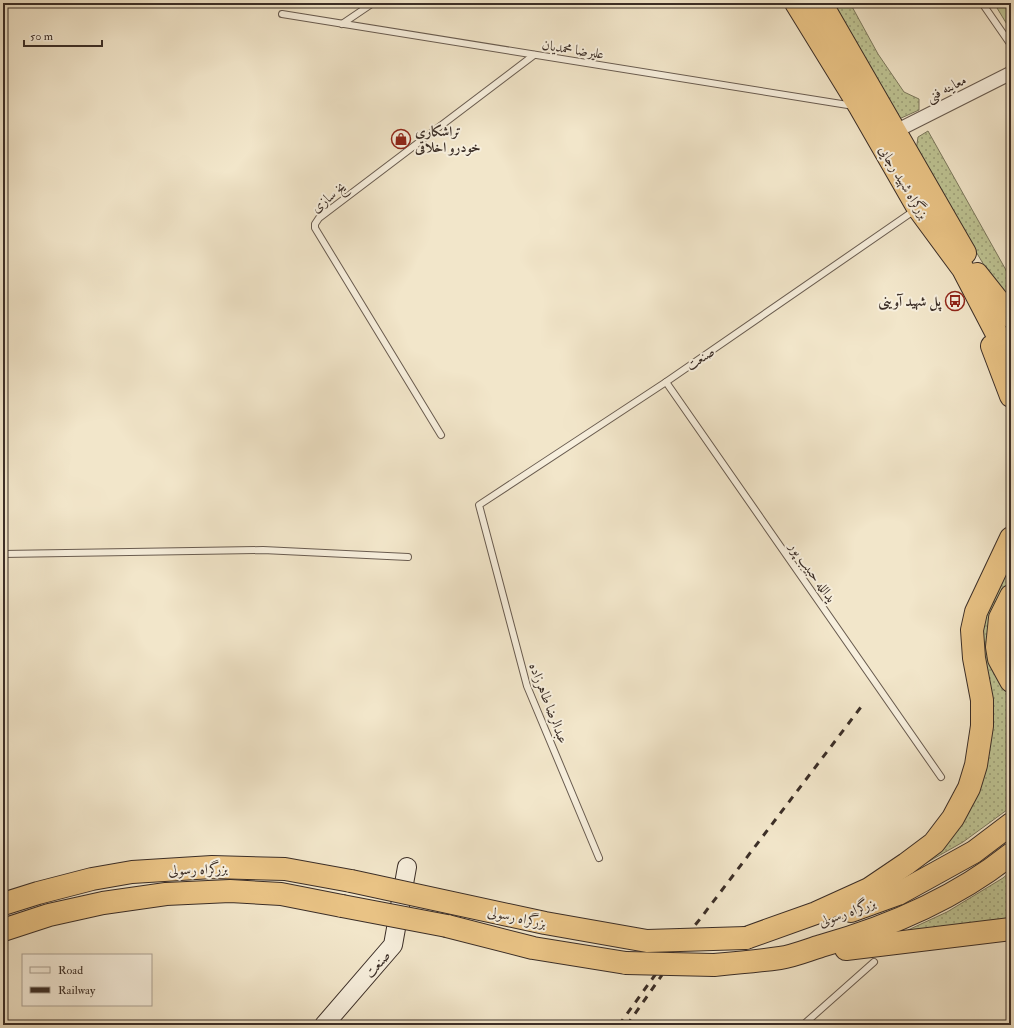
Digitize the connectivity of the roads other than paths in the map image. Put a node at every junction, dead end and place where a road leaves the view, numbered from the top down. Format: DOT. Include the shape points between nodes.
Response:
graph roads {
  1 [pos="374,3"];
  2 [pos="796,3"];
  3 [pos="821,3"];
  4 [pos="982,3"];
  5 [pos="282,14"];
  6 [pos="342,24"];
  7 [pos="1011,45"];
  8 [pos="534,55"];
  9 [pos="1011,73"];
  10 [pos="860,107"];
  11 [pos="896,131"];
  12 [pos="918,208"];
  13 [pos="970,272"];
  14 [pos="1011,317"];
  15 [pos="1011,332"];
  16 [pos="1011,361"];
  17 [pos="666,382"];
  18 [pos="1011,396"];
  19 [pos="441,435"];
  20 [pos="479,505"];
  21 [pos="1011,538"];
  22 [pos="3,554"];
  23 [pos="408,557"];
  24 [pos="1011,596"];
  25 [pos="1011,681"];
  26 [pos="941,777"];
  27 [pos="1011,824"];
  28 [pos="1011,854"];
  29 [pos="599,858"];
  30 [pos="407,867"];
  31 [pos="3,904"];
  32 [pos="1011,929"];
  33 [pos="3,930"];
  34 [pos="746,938"];
  35 [pos="781,958"];
  36 [pos="874,962"];
  37 [pos="324,1025"];
  38 [pos="803,1025"];
  1 -- 6 [label="lane"];
  2 -- 10 [label="highway, بزرگراه شهید رجایی"];
  3 -- 11 [label="highway, بزرگراه شهید رجایی"];
  4 -- 7 [label="lane"];
  5 -- 6 [label="lane, علیرضا محمدیان"];
  6 -- 8 [label="lane, علیرضا محمدیان"];
  8 -- 10 [label="lane, علیرضا محمدیان"];
  8 -- 19 [label="lane, یخ سازی" via="314,224"];
  9 -- 11 [label="street, معاینه فنی"];
  10 -- 12 [label="highway, بزرگراه شهید رجایی"];
  11 -- 13 [label="highway, بزرگراه شهید رجایی"];
  12 -- 13 [label="highway, بزرگراه شهید رجایی"];
  12 -- 17 [label="lane, صنعت"];
  13 -- 14 [label="highway"];
  13 -- 15 [label="highway, بزرگراه شهید رجایی"];
  13 -- 16 [label="highway, بزرگراه شهید رجایی"];
  13 -- 18 [label="highway"];
  17 -- 20 [label="lane, صنعت"];
  17 -- 26 [label="lane, یدالله حبیب پور"];
  20 -- 29 [label="lane, عبدالرضا طاهرزاده" via="527,686"];
  21 -- 34 [label="highway" via="976,612 972,630 982,700 982,726 969,788 954,818 934,843 869,889 816,913"];
  22 -- 23 [label="lane" via="263,550"];
  24 -- 25 [label="highway" via="1000,618 997,647 999,659"];
  27 -- 34 [label="highway, بزرگراه رسولی" via="974,852 898,894 818,923"];
  28 -- 35 [label="highway, بزرگراه رسولی" via="959,890 910,915 852,938"];
  30 -- 37 [label="street, صنعت" via="393,945"];
  31 -- 34 [label="highway, بزرگراه رسولی, bridge" via="92,879 132,872 212,867 285,870 647,941"];
  32 -- 35 [label="highway"];
  33 -- 35 [label="highway, بزرگراه رسولی, bridge" via="49,915 103,903 166,894 230,891 281,894 447,926 533,948 626,963 714,965"];
  36 -- 38 [label="lane"];
}
